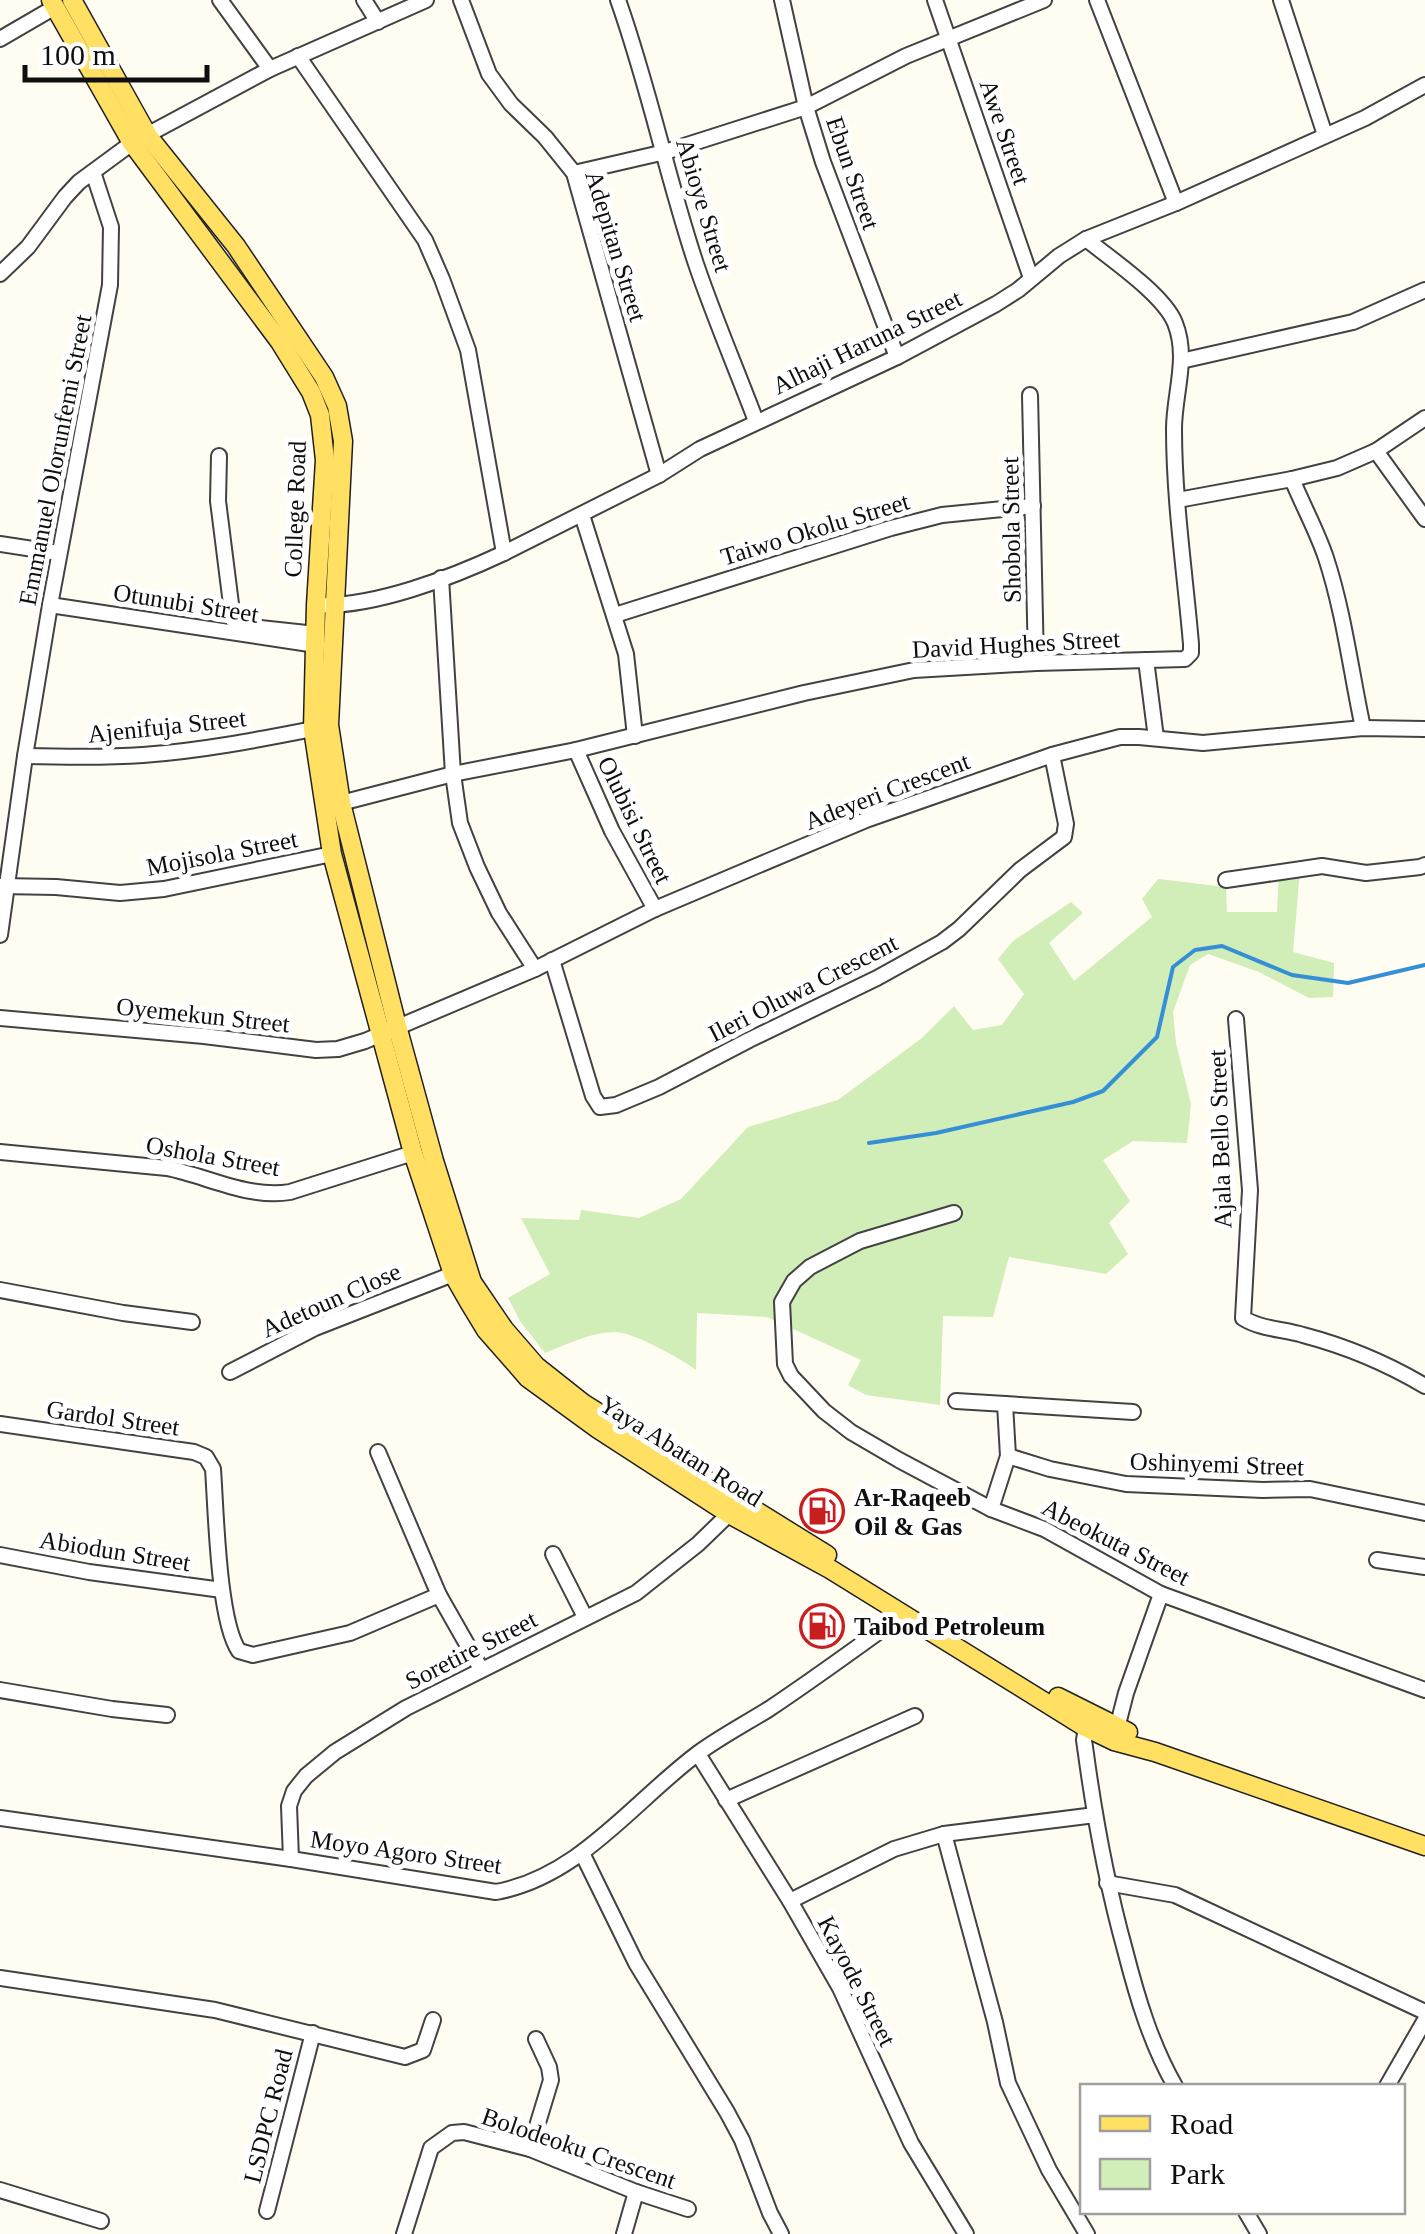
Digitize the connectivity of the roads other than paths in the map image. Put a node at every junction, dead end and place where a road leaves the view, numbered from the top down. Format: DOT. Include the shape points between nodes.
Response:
graph roads {
  1 [pos="220,0"];
  2 [pos="364,0"];
  3 [pos="426,0"];
  4 [pos="461,0"];
  5 [pos="618,0"];
  6 [pos="782,0"];
  7 [pos="934,0"];
  8 [pos="1044,0"];
  9 [pos="1097,0"];
  10 [pos="1280,0"];
  11 [pos="59,2"];
  12 [pos="378,22"];
  13 [pos="0,39"];
  14 [pos="949,39"];
  15 [pos="298,56"];
  16 [pos="270,69"];
  17 [pos="1425,86"];
  18 [pos="806,107"];
  19 [pos="1325,135"];
  20 [pos="140,140"];
  21 [pos="665,152"];
  22 [pos="93,172"];
  23 [pos="574,173"];
  24 [pos="1176,203"];
  25 [pos="1086,239"];
  26 [pos="0,274"];
  27 [pos="1031,278"];
  28 [pos="1425,290"];
  29 [pos="897,356"];
  30 [pos="1182,360"];
  31 [pos="1030,395"];
  32 [pos="1425,418"];
  33 [pos="756,420"];
  34 [pos="1376,451"];
  35 [pos="219,456"];
  36 [pos="659,475"];
  37 [pos="1292,479"];
  38 [pos="1178,500"];
  39 [pos="1033,506"];
  40 [pos="582,514"];
  41 [pos="1425,520"];
  42 [pos="0,544"];
  43 [pos="59,553"];
  44 [pos="504,554"];
  45 [pos="441,578"];
  46 [pos="50,605"];
  47 [pos="316,605"];
  48 [pos="336,606"];
  49 [pos="615,615"];
  50 [pos="316,640"];
  51 [pos="1146,660"];
  52 [pos="1036,663"];
  53 [pos="1362,728"];
  54 [pos="313,729"];
  55 [pos="1425,729"];
  56 [pos="635,736"];
  57 [pos="1156,738"];
  58 [pos="576,750"];
  59 [pos="1052,755"];
  60 [pos="25,756"];
  61 [pos="453,774"];
  62 [pos="341,804"];
  63 [pos="332,854"];
  64 [pos="1425,864"];
  65 [pos="1226,880"];
  66 [pos="4,886"];
  67 [pos="655,910"];
  68 [pos="0,935"];
  69 [pos="552,960"];
  70 [pos="535,969"];
  71 [pos="0,1018"];
  72 [pos="1236,1019"];
  73 [pos="389,1029"];
  74 [pos="0,1152"];
  75 [pos="413,1153"];
  76 [pos="954,1213"];
  77 [pos="452,1274"];
  78 [pos="0,1290"];
  79 [pos="192,1322"];
  80 [pos="230,1372"];
  81 [pos="1425,1386"];
  82 [pos="956,1400"];
  83 [pos="1005,1404"];
  84 [pos="1133,1412"];
  85 [pos="0,1424"];
  86 [pos="378,1452"];
  87 [pos="1008,1456"];
  88 [pos="991,1509"];
  89 [pos="1425,1513"];
  90 [pos="728,1514"];
  91 [pos="552,1554"];
  92 [pos="0,1555"];
  93 [pos="1376,1560"];
  94 [pos="1425,1567"];
  95 [pos="222,1590"];
  96 [pos="1161,1594"];
  97 [pos="439,1595"];
  98 [pos="902,1616"];
  99 [pos="585,1617"];
  100 [pos="481,1669"];
  101 [pos="0,1690"];
  102 [pos="1425,1690"];
  103 [pos="167,1714"];
  104 [pos="915,1716"];
  105 [pos="1087,1720"];
  106 [pos="1116,1735"];
  107 [pos="698,1754"];
  108 [pos="726,1800"];
  109 [pos="1095,1815"];
  110 [pos="0,1818"];
  111 [pos="944,1834"];
  112 [pos="1425,1836"];
  113 [pos="1425,1846"];
  114 [pos="582,1853"];
  115 [pos="291,1860"];
  116 [pos="1107,1884"];
  117 [pos="790,1901"];
  118 [pos="0,1980"];
  119 [pos="1425,2012"];
  120 [pos="433,2020"];
  121 [pos="1425,2020"];
  122 [pos="313,2033"];
  123 [pos="536,2039"];
  124 [pos="1175,2084"];
  125 [pos="1388,2084"];
  126 [pos="530,2150"];
  127 [pos="0,2190"];
  128 [pos="636,2192"];
  129 [pos="688,2208"];
  130 [pos="267,2211"];
  131 [pos="102,2221"];
  132 [pos="404,2234"];
  133 [pos="624,2234"];
  134 [pos="781,2234"];
  135 [pos="966,2234"];
  136 [pos="1087,2234"];
  1 -- 16 [label="street"];
  2 -- 12 [label="street"];
  3 -- 12 [label="street"];
  4 -- 23 [label="street, Adepitan Street" via="489,74"];
  5 -- 21 [label="street, Abioye Street"];
  6 -- 18 [label="street, Ebun Street"];
  7 -- 14 [label="street, Awe Street"];
  8 -- 14 [label="street"];
  9 -- 24 [label="street"];
  10 -- 19 [label="street"];
  11 -- 13 [label="street"];
  11 -- 20 [label="main road, College Road"];
  12 -- 15 [label="street"];
  14 -- 18 [label="street"];
  14 -- 27 [label="street, Awe Street"];
  15 -- 16 [label="street"];
  15 -- 44 [label="street" via="425,240 442,279 468,350"];
  16 -- 20 [label="street"];
  17 -- 19 [label="street, Alhaji Haruna Street"];
  18 -- 21 [label="street"];
  18 -- 29 [label="street, Ebun Street"];
  19 -- 24 [label="street, Alhaji Haruna Street"];
  20 -- 22 [label="street"];
  20 -- 47 [label="main road, College Road" via="280,342 320,415 325,460"];
  20 -- 48 [label="main road, College Road" via="236,246 336,406 343,441"];
  21 -- 23 [label="street"];
  21 -- 33 [label="street, Abioye Street" via="697,266"];
  22 -- 26 [label="street"];
  22 -- 43 [label="street, Emmanuel Olorunfemi Street" via="110,227 110,286"];
  23 -- 36 [label="street, Adepitan Street"];
  24 -- 25 [label="street, Alhaji Haruna Street"];
  25 -- 27 [label="street, Alhaji Haruna Street"];
  25 -- 30 [label="street, David Hughes Street" via="1162,304 1174,320"];
  27 -- 29 [label="street, Alhaji Haruna Street"];
  28 -- 30 [label="street" via="1353,322"];
  29 -- 33 [label="street, Alhaji Haruna Street"];
  30 -- 38 [label="street, David Hughes Street" via="1174,427"];
  31 -- 39 [label="street, Shobola Street"];
  32 -- 34 [label="street"];
  33 -- 36 [label="street, Alhaji Haruna Street"];
  34 -- 37 [label="street"];
  34 -- 41 [label="street"];
  35 -- 50 [label="street" via="232,620"];
  36 -- 40 [label="street, Alhaji Haruna Street"];
  37 -- 38 [label="street"];
  37 -- 53 [label="street" via="1327,562"];
  38 -- 51 [label="street, David Hughes Street" via="1191,653 1185,659"];
  39 -- 49 [label="street, Taiwo Okolu Street" via="942,514"];
  39 -- 52 [label="street, Shobola Street"];
  40 -- 44 [label="street, Alhaji Haruna Street"];
  40 -- 49 [label="street"];
  42 -- 43 [label="street"];
  43 -- 46 [label="street, Emmanuel Olorunfemi Street"];
  44 -- 45 [label="street, Alhaji Haruna Street"];
  45 -- 48 [label="street, Alhaji Haruna Street"];
  45 -- 61 [label="street"];
  46 -- 50 [label="street, Otunubi Street"];
  46 -- 60 [label="street, Emmanuel Olorunfemi Street"];
  47 -- 48 [label="street, Alhaji Haruna Street"];
  47 -- 50 [label="main road, College Road"];
  48 -- 62 [label="main road, College Road" via="329,724"];
  49 -- 56 [label="street" via="631,681"];
  50 -- 54 [label="main road, College Road"];
  51 -- 52 [label="street, David Hughes Street"];
  51 -- 57 [label="street"];
  52 -- 56 [label="street, David Hughes Street" via="914,670"];
  53 -- 55 [label="street, Adeyeri Crescent"];
  53 -- 57 [label="street, Adeyeri Crescent" via="1203,743"];
  54 -- 60 [label="street, Ajenifuja Street" via="146,755"];
  54 -- 63 [label="main road, College Road"];
  56 -- 58 [label="street, David Hughes Street"];
  57 -- 59 [label="street, Adeyeri Crescent" via="1120,737"];
  58 -- 61 [label="street, David Hughes Street"];
  58 -- 67 [label="street, Olubisi Street"];
  59 -- 67 [label="street, Adeyeri Crescent" via="866,820"];
  59 -- 69 [label="street, Ileri Oluwa Crescent" via="1064,837 952,936 616,1104 600,1106 593,1096"];
  60 -- 66 [label="street, Emmanuel Olorunfemi Street"];
  61 -- 62 [label="street, David Hughes Street"];
  61 -- 70 [label="street" via="476,867"];
  62 -- 73 [label="main road, College Road"];
  63 -- 66 [label="street, Mojisola Street" via="164,889"];
  63 -- 73 [label="main road, College Road"];
  64 -- 65 [label="street" via="1366,872 1322,866"];
  66 -- 68 [label="street, Emmanuel Olorunfemi Street"];
  67 -- 69 [label="street, Adeyeri Crescent"];
  69 -- 70 [label="street, Adeyeri Crescent"];
  70 -- 73 [label="street, Adeyeri Crescent"];
  71 -- 73 [label="street, Oyemekun Street" via="316,1050 352,1045"];
  72 -- 81 [label="street, Ajala Bello Street" via="1250,1190 1243,1318 1363,1356"];
  73 -- 75 [label="main road, Yaya Abatan Road"];
  73 -- 105 [label="main road, Yaya Abatan Road" via="472,1282 536,1366 584,1404"];
  74 -- 75 [label="street, Oshola Street" via="167,1168 273,1195"];
  75 -- 77 [label="main road, Yaya Abatan Road"];
  76 -- 88 [label="street, Abeokuta Street" via="860,1241 794,1281 782,1302 784,1364 851,1432"];
  77 -- 80 [label="street, Adetoun Close" via="315,1328"];
  77 -- 90 [label="main road, Yaya Abatan Road" via="486,1330 528,1378"];
  78 -- 79 [label="street"];
  82 -- 83 [label="street"];
  83 -- 84 [label="street"];
  83 -- 87 [label="street"];
  85 -- 95 [label="street, Gardol Street" via="206,1457 213,1469"];
  86 -- 97 [label="street"];
  87 -- 88 [label="street"];
  87 -- 89 [label="street, Oshinyemi Street" via="1126,1484 1310,1489"];
  88 -- 96 [label="street, Abeokuta Street" via="1044,1529"];
  90 -- 98 [label="main road, Yaya Abatan Road"];
  90 -- 99 [label="street, Soretire Street" via="636,1593"];
  91 -- 99 [label="street"];
  92 -- 95 [label="street, Abiodun Street"];
  93 -- 94 [label="street"];
  95 -- 97 [label="street" via="232,1642 253,1655 350,1634"];
  96 -- 102 [label="street, Abeokuta Street"];
  96 -- 106 [label="street"];
  97 -- 100 [label="street"];
  98 -- 105 [label="main road, Yaya Abatan Road"];
  98 -- 107 [label="street, Moyo Agoro Street"];
  99 -- 100 [label="street, Soretire Street"];
  100 -- 115 [label="street, Soretire Street" via="406,1708 306,1776 289,1806"];
  101 -- 103 [label="street"];
  104 -- 108 [label="street"];
  105 -- 106 [label="main road, Yaya Abatan Road"];
  105 -- 109 [label="street"];
  106 -- 112 [label="main road, Yaya Abatan Road"];
  106 -- 113 [label="main road, Yaya Abatan Road"];
  107 -- 108 [label="street, Kayode Street"];
  107 -- 114 [label="street, Moyo Agoro Street"];
  108 -- 117 [label="street, Kayode Street"];
  109 -- 111 [label="street"];
  109 -- 116 [label="street"];
  110 -- 115 [label="street, Moyo Agoro Street"];
  111 -- 117 [label="street" via="894,1849"];
  111 -- 136 [label="street" via="1008,2082"];
  114 -- 115 [label="street, Moyo Agoro Street" via="532,1882 496,1892"];
  114 -- 134 [label="street" via="636,1963 735,2126"];
  116 -- 119 [label="street" via="1176,1895"];
  116 -- 124 [label="street" via="1138,2001"];
  117 -- 135 [label="street, Kayode Street" via="840,1988 911,2142"];
  118 -- 122 [label="street" via="215,2010"];
  120 -- 122 [label="street" via="423,2050 405,2057"];
  121 -- 125 [label="street"];
  122 -- 130 [label="street, LSDPC Road"];
  123 -- 126 [label="street" via="551,2080"];
  126 -- 128 [label="street, Bolodeoku Crescent"];
  126 -- 132 [label="street, Bolodeoku Crescent" via="464,2132 442,2138 431,2148"];
  127 -- 131 [label="street"];
  128 -- 129 [label="street, Bolodeoku Crescent"];
  128 -- 133 [label="street"];
}
